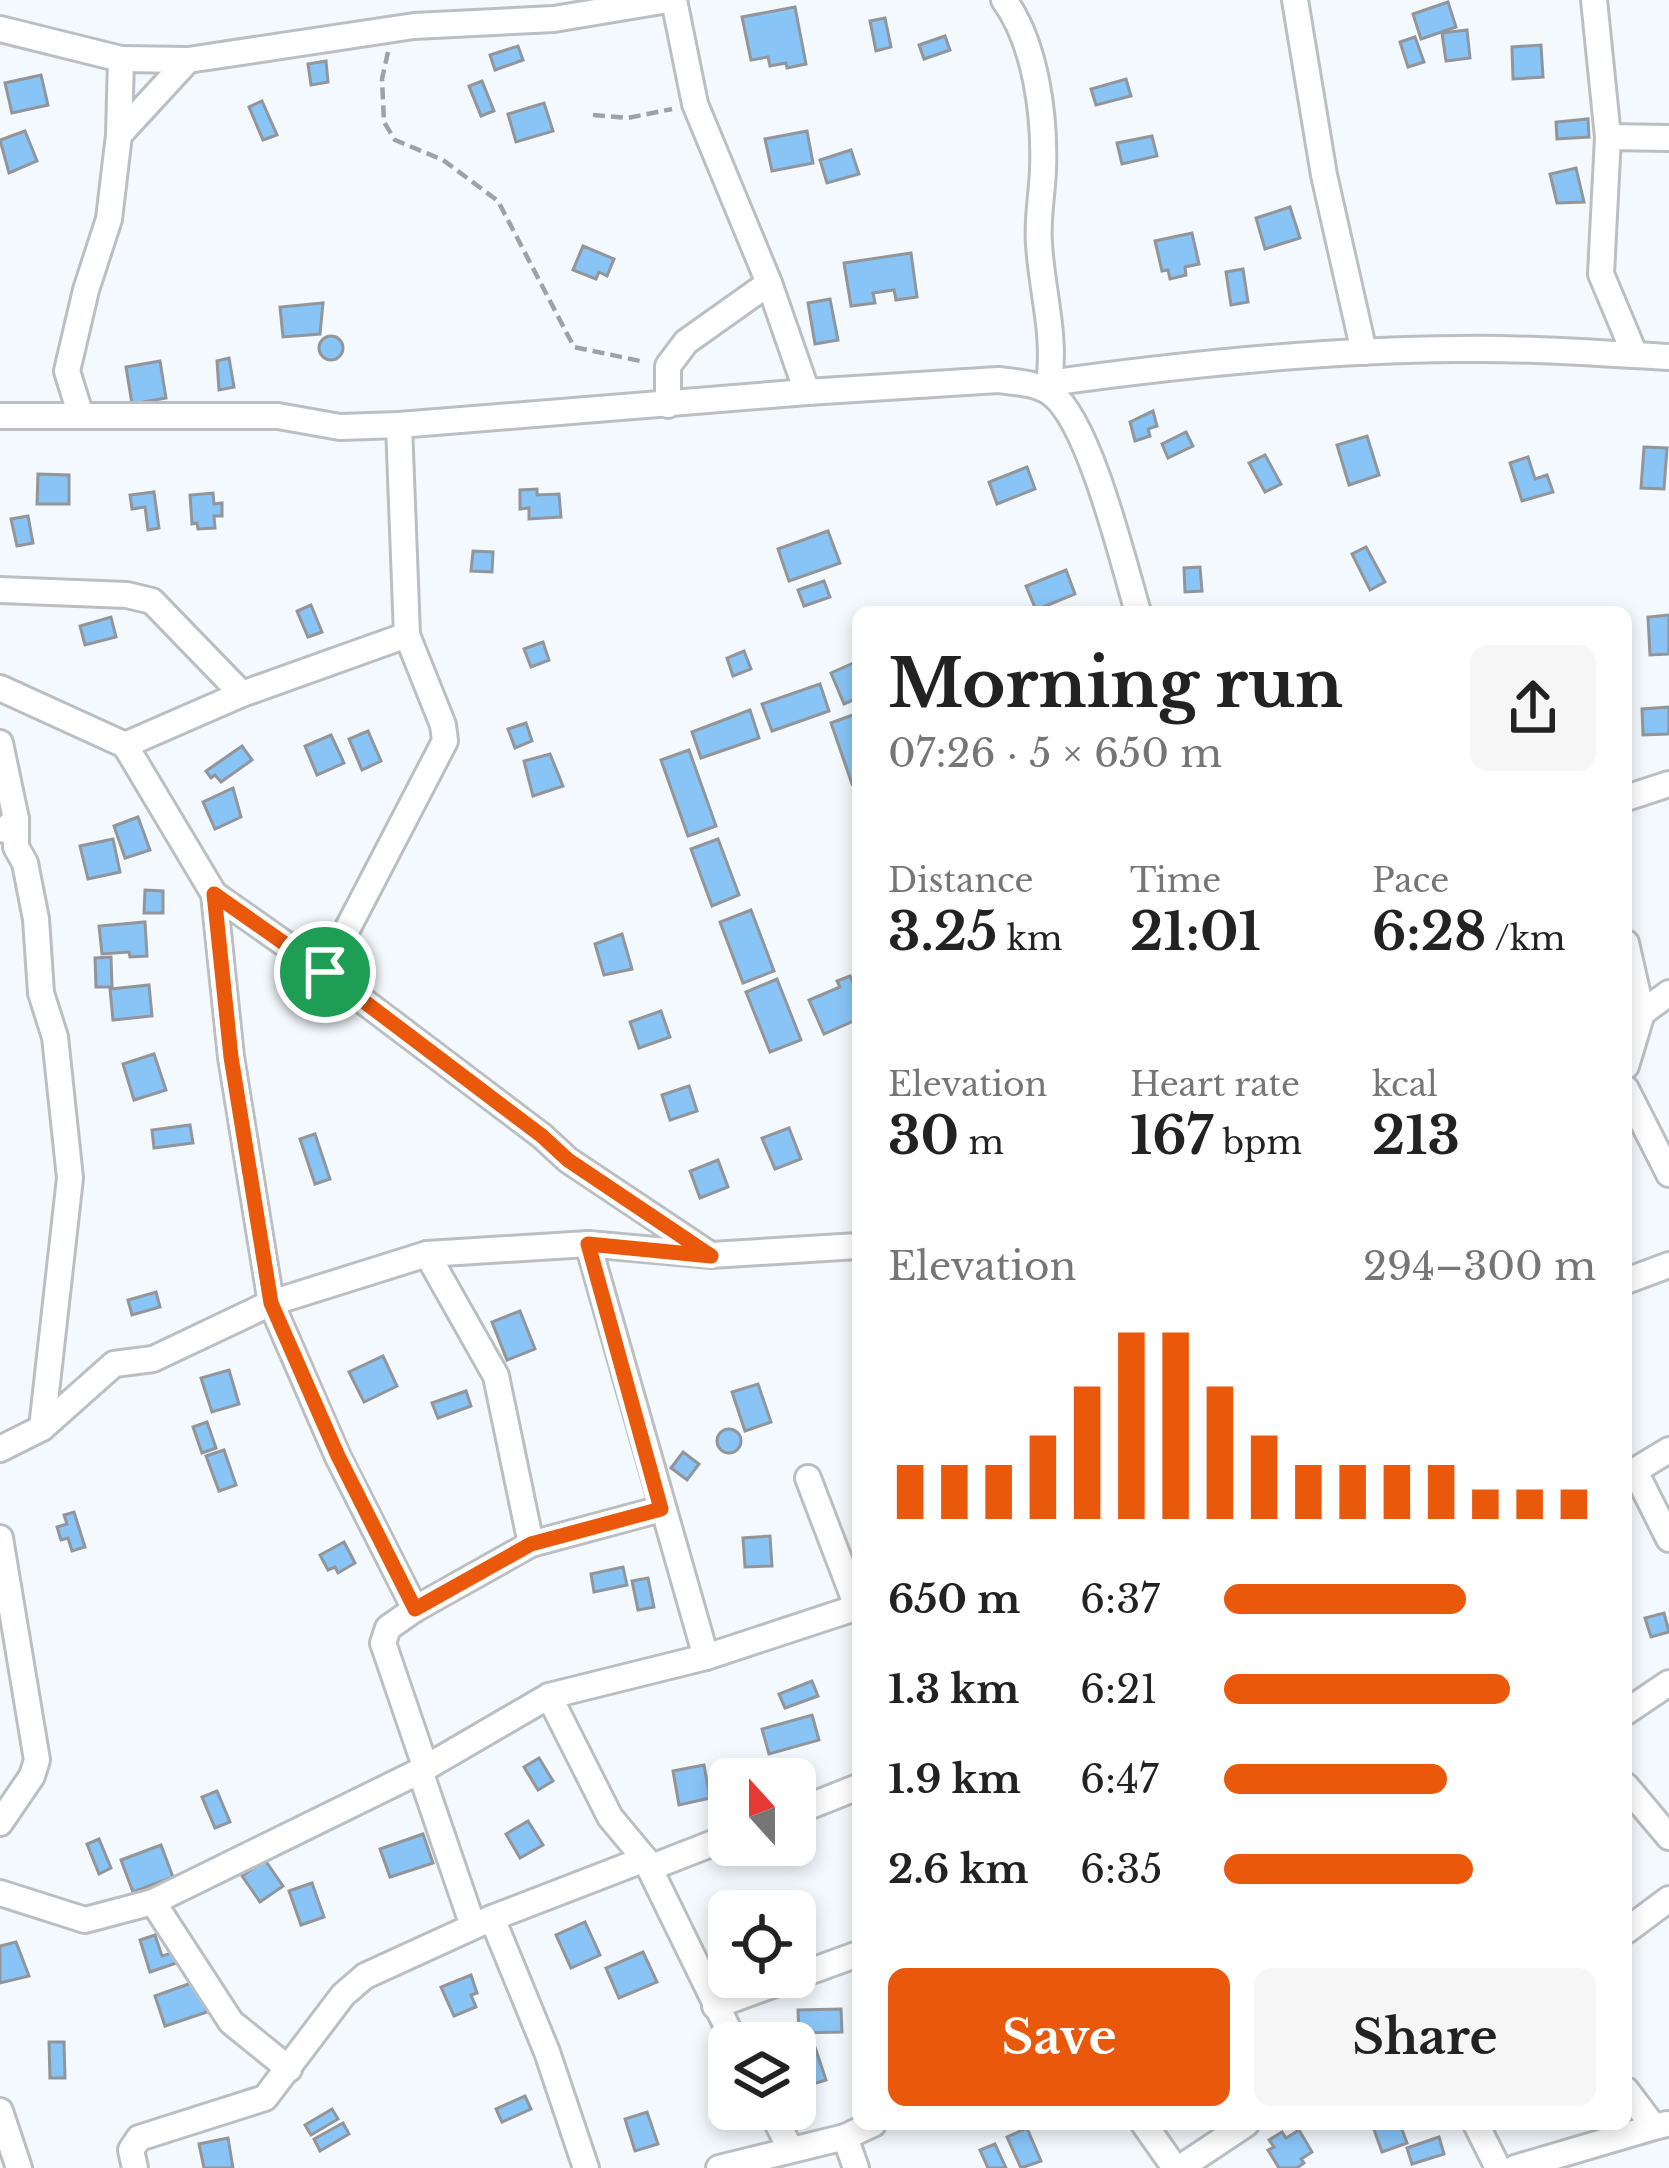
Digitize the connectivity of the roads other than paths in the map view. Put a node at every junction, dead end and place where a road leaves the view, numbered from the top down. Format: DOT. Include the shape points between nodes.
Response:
graph roads {
  1 [pos="671,0"];
  2 [pos="1004,0"];
  3 [pos="1295,0"];
  4 [pos="1594,0"];
  5 [pos="552,9"];
  6 [pos="1024,11"];
  7 [pos="0,29"];
  8 [pos="121,59"];
  9 [pos="188,60"];
  10 [pos="119,135"];
  11 [pos="1608,137"];
  12 [pos="1669,138"];
  13 [pos="769,283"];
  14 [pos="1364,352"];
  15 [pos="1635,355"];
  16 [pos="1669,357"];
  17 [pos="1045,385"];
  18 [pos="807,392"];
  19 [pos="668,405"];
  20 [pos="80,413"];
  21 [pos="0,416"];
  22 [pos="399,425"];
  23 [pos="0,590"];
  24 [pos="1136,606"];
  25 [pos="406,635"];
  26 [pos="0,688"];
  27 [pos="242,694"];
  28 [pos="0,743"];
  29 [pos="125,745"];
  30 [pos="1669,784"];
  31 [pos="1632,796"];
  32 [pos="8,827"];
  33 [pos="214,894"];
  34 [pos="1632,970"];
  35 [pos="325,972"];
  36 [pos="1669,993"];
  37 [pos="1642,1013"];
  38 [pos="1632,1046"];
  39 [pos="1632,1101"];
  40 [pos="1669,1174"];
  41 [pos="588,1244"];
  42 [pos="852,1246"];
  43 [pos="427,1254"];
  44 [pos="711,1256"];
  45 [pos="1669,1265"];
  46 [pos="1632,1279"];
  47 [pos="271,1303"];
  48 [pos="42,1429"];
  49 [pos="0,1449"];
  50 [pos="1669,1450"];
  51 [pos="1632,1472"];
  52 [pos="1632,1476"];
  53 [pos="808,1478"];
  54 [pos="661,1509"];
  55 [pos="0,1538"];
  56 [pos="1669,1539"];
  57 [pos="531,1544"];
  58 [pos="852,1592"];
  59 [pos="415,1609"];
  60 [pos="852,1610"];
  61 [pos="706,1658"];
  62 [pos="1669,1682"];
  63 [pos="549,1696"];
  64 [pos="1632,1705"];
  65 [pos="423,1768"];
  66 [pos="22,1787"];
  67 [pos="852,1789"];
  68 [pos="1632,1793"];
  69 [pos="0,1801"];
  70 [pos="816,1803"];
  71 [pos="0,1823"];
  72 [pos="1669,1837"];
  73 [pos="708,1845"];
  74 [pos="645,1859"];
  75 [pos="0,1892"];
  76 [pos="1669,1900"];
  77 [pos="153,1902"];
  78 [pos="483,1922"];
  79 [pos="1632,1927"];
  80 [pos="852,1956"];
  81 [pos="816,1969"];
  82 [pos="737,1998"];
  83 [pos="715,2006"];
  84 [pos="724,2022"];
  85 [pos="289,2069"];
  86 [pos="1632,2096"];
  87 [pos="0,2110"];
  88 [pos="1661,2126"];
  89 [pos="781,2130"];
  90 [pos="860,2130"];
  91 [pos="1149,2130"];
  92 [pos="1237,2130"];
  93 [pos="1479,2130"];
  94 [pos="845,2137"];
  95 [pos="790,2148"];
  96 [pos="20,2168"];
  97 [pos="135,2168"];
  98 [pos="586,2168"];
  99 [pos="719,2168"];
  100 [pos="856,2168"];
  101 [pos="1178,2168"];
  102 [pos="1498,2168"];
  103 [pos="1515,2168"];
  1 -- 5 [label="street"];
  1 -- 13 [label="street" via="695,104"];
  2 -- 6 [label="street"];
  3 -- 14 [label="street"];
  4 -- 11 [label="street"];
  5 -- 9 [label="street"];
  6 -- 17 [label="street" via="1044,135 1038,238 1054,348"];
  7 -- 8 [label="street"];
  8 -- 9 [label="street"];
  8 -- 10 [label="street"];
  9 -- 10 [label="street"];
  10 -- 20 [label="street" via="109,219 67,371"];
  11 -- 12 [label="street"];
  11 -- 15 [label="street" via="1600,274"];
  13 -- 18 [label="street"];
  13 -- 19 [label="street" via="697,331 668,366"];
  14 -- 15 [label="street"];
  14 -- 17 [label="street" via="1205,361"];
  15 -- 16 [label="street"];
  17 -- 18 [label="street" via="998,380"];
  17 -- 24 [label="street" via="1076,426"];
  18 -- 19 [label="street"];
  19 -- 22 [label="street"];
  20 -- 21 [label="street"];
  20 -- 22 [label="street"];
  22 -- 25 [label="street"];
  23 -- 27 [label="street" via="152,601"];
  25 -- 27 [label="street"];
  25 -- 35 [label="street" via="446,741"];
  26 -- 29 [label="street"];
  27 -- 29 [label="street"];
  28 -- 32 [label="street"];
  29 -- 33 [label="street"];
  30 -- 31 [label="street"];
  32 -- 48 [label="street" via="25,862 36,920 70,1178"];
  33 -- 35 [label="street"];
  33 -- 47 [label="street"];
  34 -- 37 [label="street"];
  35 -- 44 [label="street" via="568,1160"];
  36 -- 37 [label="street"];
  37 -- 38 [label="street"];
  39 -- 40 [label="street"];
  41 -- 43 [label="street"];
  41 -- 44 [label="street"];
  41 -- 54 [label="street"];
  42 -- 44 [label="street"];
  43 -- 47 [label="street"];
  43 -- 57 [label="street" via="496,1376"];
  45 -- 46 [label="street"];
  47 -- 48 [label="street" via="153,1359 114,1364"];
  47 -- 59 [label="street"];
  48 -- 49 [label="street"];
  50 -- 51 [label="street"];
  52 -- 56 [label="street"];
  53 -- 58 [label="street"];
  54 -- 57 [label="street"];
  54 -- 61 [label="street"];
  55 -- 66 [label="street" via="36,1749 36,1768"];
  57 -- 59 [label="street"];
  59 -- 65 [label="street" via="388,1628 383,1643"];
  60 -- 61 [label="street"];
  61 -- 63 [label="street"];
  62 -- 64 [label="street"];
  63 -- 65 [label="street"];
  63 -- 74 [label="street" via="610,1817"];
  65 -- 77 [label="street"];
  65 -- 78 [label="street"];
  66 -- 69 [label="street"];
  66 -- 71 [label="street"];
  67 -- 70 [label="street"];
  68 -- 72 [label="street"];
  73 -- 74 [label="street" via="652,1867"];
  74 -- 78 [label="street"];
  74 -- 83 [label="street"];
  75 -- 77 [label="street" via="86,1920"];
  76 -- 79 [label="street"];
  77 -- 85 [label="street" via="231,2021"];
  78 -- 85 [label="street" via="351,1986"];
  78 -- 98 [label="street" via="548,2052"];
  80 -- 81 [label="street"];
  82 -- 83 [label="street"];
  83 -- 84 [label="street"];
  85 -- 97 [label="street" via="259,2102 139,2138 131,2150"];
  86 -- 88 [label="street"];
  87 -- 96 [label="street"];
  88 -- 103 [label="street"];
  89 -- 95 [label="street"];
  90 -- 94 [label="street"];
  91 -- 101 [label="street"];
  92 -- 101 [label="street"];
  93 -- 102 [label="street"];
  94 -- 95 [label="street"];
  94 -- 100 [label="street"];
  95 -- 99 [label="street"];
}
